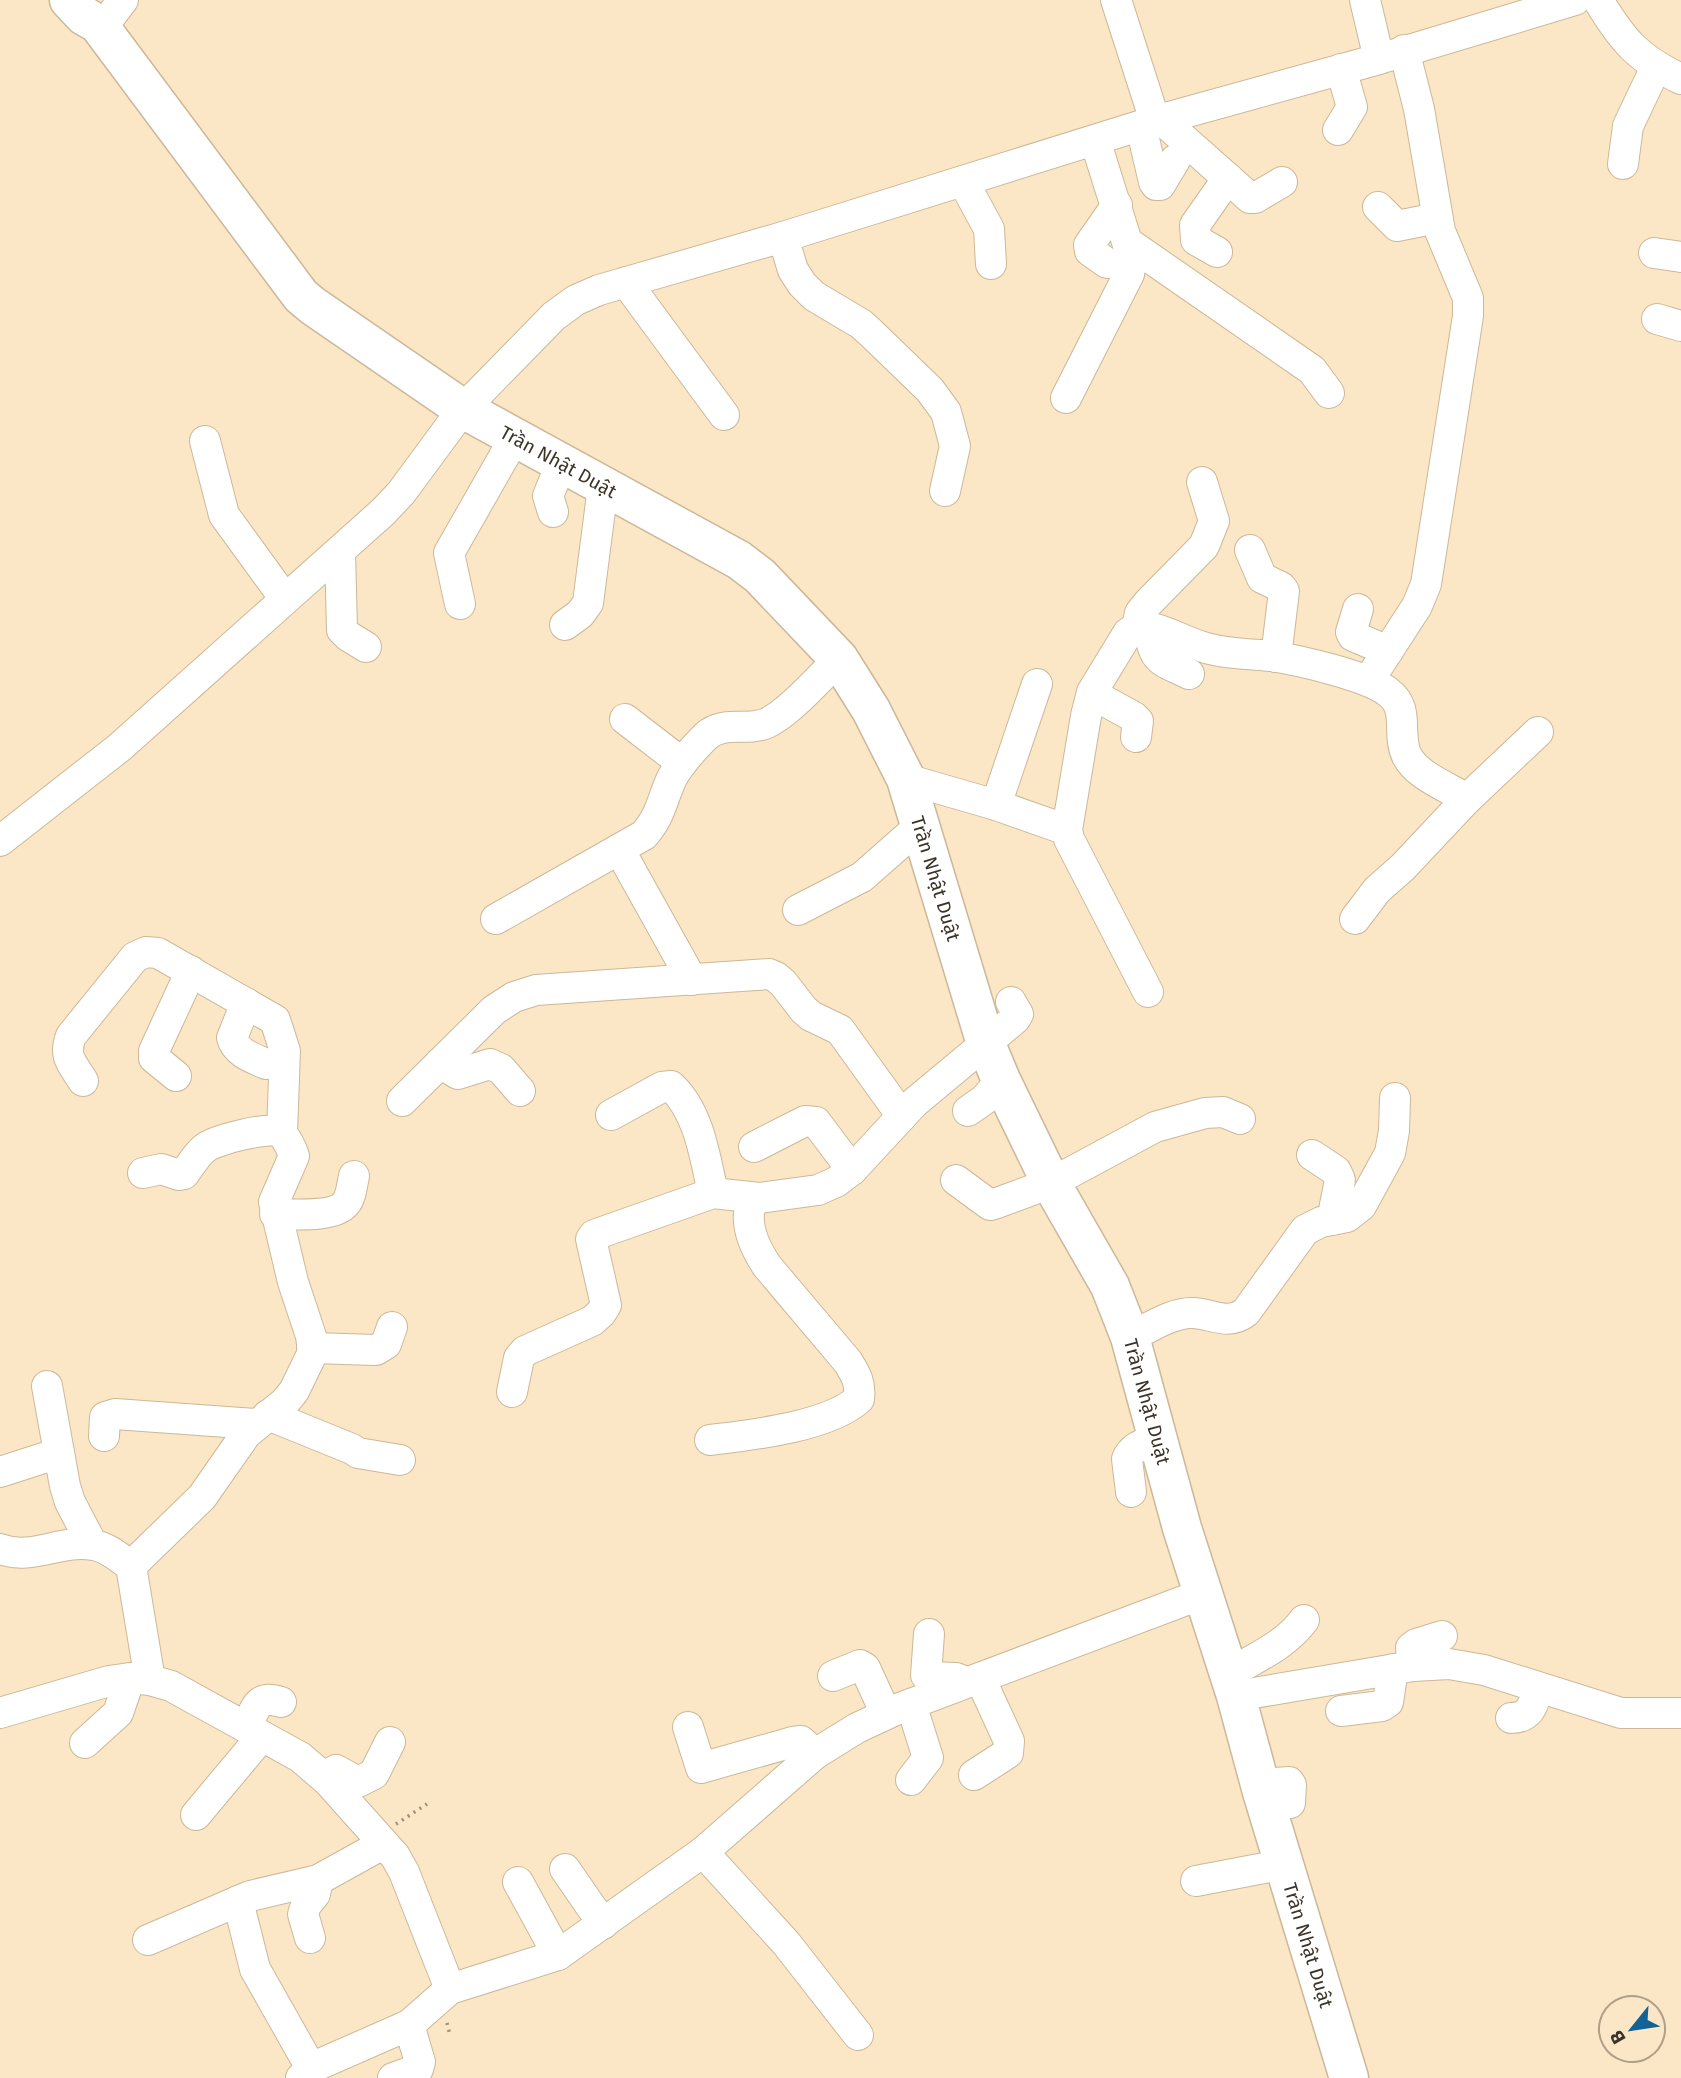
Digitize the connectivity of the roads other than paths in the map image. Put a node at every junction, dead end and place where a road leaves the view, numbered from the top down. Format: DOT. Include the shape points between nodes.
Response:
graph roads {
  1 [pos="69,0"];
  2 [pos="1116,0"];
  3 [pos="1365,0"];
  4 [pos="1575,0"];
  5 [pos="1598,0"];
  6 [pos="110,12"];
  7 [pos="1392,55"];
  8 [pos="1341,69"];
  9 [pos="1669,73"];
  10 [pos="1152,122"];
  11 [pos="1338,130"];
  12 [pos="1095,140"];
  13 [pos="1175,160"];
  14 [pos="1623,164"];
  15 [pos="1228,178"];
  16 [pos="963,181"];
  17 [pos="1282,182"];
  18 [pos="1116,205"];
  19 [pos="1378,207"];
  20 [pos="1437,218"];
  21 [pos="783,237"];
  22 [pos="1130,244"];
  23 [pos="1217,252"];
  24 [pos="1107,263"];
  25 [pos="991,264"];
  26 [pos="625,282"];
  27 [pos="1329,393"];
  28 [pos="1066,398"];
  29 [pos="463,409"];
  30 [pos="723,415"];
  31 [pos="514,439"];
  32 [pos="205,441"];
  33 [pos="561,464"];
  34 [pos="1202,482"];
  35 [pos="603,486"];
  36 [pos="945,491"];
  37 [pos="553,512"];
  38 [pos="1250,550"];
  39 [pos="340,551"];
  40 [pos="285,599"];
  41 [pos="460,604"];
  42 [pos="1357,609"];
  43 [pos="565,625"];
  44 [pos="1142,627"];
  45 [pos="366,647"];
  46 [pos="1388,651"];
  47 [pos="1276,657"];
  48 [pos="839,659"];
  49 [pos="1189,674"];
  50 [pos="1369,680"];
  51 [pos="1037,684"];
  52 [pos="1092,694"];
  53 [pos="625,719"];
  54 [pos="1538,732"];
  55 [pos="1136,737"];
  56 [pos="682,763"];
  57 [pos="906,779"];
  58 [pos="1467,799"];
  59 [pos="996,805"];
  60 [pos="920,826"];
  61 [pos="1067,830"];
  62 [pos="0,841"];
  63 [pos="620,849"];
  64 [pos="798,910"];
  65 [pos="496,919"];
  66 [pos="1355,919"];
  67 [pos="191,971"];
  68 [pos="692,979"];
  69 [pos="1148,992"];
  70 [pos="1011,1002"];
  71 [pos="247,1003"];
  72 [pos="986,1044"];
  73 [pos="440,1063"];
  74 [pos="267,1064"];
  75 [pos="176,1076"];
  76 [pos="1001,1080"];
  77 [pos="83,1081"];
  78 [pos="520,1091"];
  79 [pos="1395,1098"];
  80 [pos="402,1101"];
  81 [pos="968,1111"];
  82 [pos="611,1115"];
  83 [pos="902,1116"];
  84 [pos="1240,1119"];
  85 [pos="282,1133"];
  86 [pos="754,1147"];
  87 [pos="1312,1155"];
  88 [pos="852,1170"];
  89 [pos="143,1173"];
  90 [pos="354,1176"];
  91 [pos="956,1180"];
  92 [pos="1051,1183"];
  93 [pos="713,1193"];
  94 [pos="759,1198"];
  95 [pos="275,1214"];
  96 [pos="1332,1220"];
  97 [pos="392,1327"];
  98 [pos="1130,1337"];
  99 [pos="312,1348"];
  100 [pos="47,1386"];
  101 [pos="512,1392"];
  102 [pos="262,1419"];
  103 [pos="104,1436"];
  104 [pos="1158,1438"];
  105 [pos="710,1440"];
  106 [pos="59,1453"];
  107 [pos="400,1460"];
  108 [pos="0,1472"];
  109 [pos="1131,1492"];
  110 [pos="92,1544"];
  111 [pos="0,1549"];
  112 [pos="131,1566"];
  113 [pos="1202,1594"];
  114 [pos="1304,1619"];
  115 [pos="929,1634"];
  116 [pos="1442,1636"];
  117 [pos="1403,1667"];
  118 [pos="832,1676"];
  119 [pos="140,1679"];
  120 [pos="974,1680"];
  121 [pos="1232,1685"];
  122 [pos="1539,1688"];
  123 [pos="281,1702"];
  124 [pos="898,1709"];
  125 [pos="1341,1711"];
  126 [pos="0,1713"];
  127 [pos="1681,1713"];
  128 [pos="1511,1718"];
  129 [pos="688,1727"];
  130 [pos="254,1732"];
  131 [pos="390,1742"];
  132 [pos="85,1744"];
  133 [pos="815,1755"];
  134 [pos="974,1775"];
  135 [pos="324,1777"];
  136 [pos="911,1780"];
  137 [pos="196,1815"];
  138 [pos="381,1841"];
  139 [pos="703,1852"];
  140 [pos="1285,1864"];
  141 [pos="565,1869"];
  142 [pos="318,1880"];
  143 [pos="1196,1881"];
  144 [pos="518,1882"];
  145 [pos="238,1901"];
  146 [pos="603,1924"];
  147 [pos="310,1938"];
  148 [pos="148,1940"];
  149 [pos="558,1955"];
  150 [pos="450,1989"];
  151 [pos="409,2025"];
  152 [pos="858,2035"];
  153 [pos="306,2073"];
  154 [pos="393,2078"];
  155 [pos="1349,2078"];
  1 -- 6 [label="main road, Trần Nhật Duật" via="84,16"];
  2 -- 10 [label="street"];
  3 -- 7 [label="street"];
  4 -- 7 [label="street"];
  5 -- 9 [label="street" via="1634,50"];
  6 -- 29 [label="main road, Trần Nhật Duật" via="301,296"];
  7 -- 8 [label="street"];
  7 -- 20 [label="street" via="1419,109"];
  8 -- 10 [label="street"];
  8 -- 11 [label="street" via="1352,107"];
  9 -- 14 [label="street" via="1628,126"];
  10 -- 12 [label="street"];
  10 -- 13 [label="street" via="1156,185"];
  10 -- 15 [label="street"];
  12 -- 16 [label="street"];
  12 -- 18 [label="street"];
  15 -- 17 [label="street" via="1250,198"];
  15 -- 23 [label="street" via="1195,225 1196,240"];
  16 -- 21 [label="street"];
  16 -- 25 [label="street" via="989,229"];
  18 -- 22 [label="street"];
  18 -- 24 [label="street" via="1089,245 1090,251"];
  19 -- 20 [label="street" via="1397,226"];
  20 -- 46 [label="street" via="1468,298 1468,316 1422,564 1426,584 1417,607"];
  21 -- 26 [label="street"];
  21 -- 36 [label="street" via="802,284 872,333 946,412 955,446"];
  22 -- 27 [label="street" via="1312,370"];
  22 -- 28 [label="street" via="1129,274"];
  26 -- 29 [label="street" via="576,300 554,316"];
  26 -- 30 [label="street"];
  29 -- 31 [label="main road, Trần Nhật Duật"];
  29 -- 39 [label="street" via="401,493"];
  31 -- 33 [label="main road, Trần Nhật Duật"];
  31 -- 41 [label="street" via="449,552"];
  32 -- 40 [label="street" via="224,515"];
  33 -- 35 [label="main road, Trần Nhật Duật"];
  33 -- 37 [label="street" via="548,496"];
  34 -- 44 [label="street" via="1214,521 1203,546 1140,613"];
  35 -- 43 [label="street" via="587,603"];
  35 -- 48 [label="main road, Trần Nhật Duật" via="739,560"];
  38 -- 47 [label="street" via="1262,578 1284,591"];
  39 -- 40 [label="street"];
  39 -- 45 [label="street" via="341,624 348,636"];
  40 -- 62 [label="street" via="120,747"];
  42 -- 46 [label="street" via="1353,636"];
  44 -- 47 [label="street" via="1201,647"];
  44 -- 49 [label="street" via="1158,659"];
  44 -- 52 [label="street" via="1128,633"];
  46 -- 50 [label="street"];
  47 -- 50 [label="street"];
  48 -- 56 [label="street" via="778,717 756,727 715,730"];
  48 -- 57 [label="main road, Trần Nhật Duật"];
  50 -- 58 [label="street" via="1398,703 1403,715 1402,744 1416,768"];
  51 -- 59 [label="street"];
  52 -- 55 [label="street" via="1134,717 1138,721"];
  52 -- 61 [label="street"];
  53 -- 56 [label="street"];
  54 -- 58 [label="street"];
  56 -- 63 [label="street" via="656,821 644,835"];
  57 -- 59 [label="street"];
  57 -- 60 [label="main road, Trần Nhật Duật"];
  58 -- 66 [label="street" via="1377,890"];
  59 -- 61 [label="street"];
  60 -- 64 [label="street" via="862,877"];
  60 -- 72 [label="main road, Trần Nhật Duật"];
  61 -- 69 [label="street"];
  63 -- 65 [label="street"];
  63 -- 68 [label="street"];
  67 -- 71 [label="street"];
  67 -- 75 [label="street" via="154,1051 154,1058"];
  67 -- 77 [label="street" via="158,953 135,957 71,1036 66,1049"];
  68 -- 73 [label="street" via="536,990 514,997 494,1010"];
  68 -- 83 [label="street" via="776,976 804,1010 849,1039"];
  70 -- 72 [label="street" via="1018,1014"];
  71 -- 74 [label="street" via="232,1038 234,1045"];
  71 -- 85 [label="street" via="275,1020 283,1043"];
  72 -- 76 [label="main road, Trần Nhật Duật"];
  72 -- 83 [label="street"];
  73 -- 78 [label="street" via="458,1074 490,1064 501,1069"];
  73 -- 80 [label="street"];
  76 -- 81 [label="street" via="985,1100"];
  76 -- 92 [label="main road, Trần Nhật Duật"];
  79 -- 96 [label="street" via="1390,1153 1361,1206 1347,1217"];
  82 -- 93 [label="street" via="671,1086 701,1137"];
  83 -- 88 [label="street"];
  84 -- 92 [label="street" via="1223,1112 1205,1113 1155,1127"];
  85 -- 89 [label="street" via="277,1130 218,1141 204,1148 184,1174 161,1169"];
  85 -- 95 [label="street" via="294,1156 274,1202"];
  86 -- 88 [label="street" via="811,1120"];
  87 -- 96 [label="street" via="1336,1171 1340,1180"];
  88 -- 94 [label="street" via="818,1190"];
  90 -- 95 [label="street" via="348,1202 342,1208"];
  91 -- 92 [label="street" via="990,1205"];
  92 -- 98 [label="main road, Trần Nhật Duật" via="1110,1286"];
  93 -- 94 [label="street"];
  93 -- 101 [label="street" via="594,1235 591,1239 606,1305 592,1321 525,1351 519,1358"];
  94 -- 105 [label="street" via="751,1203 747,1216 759,1254 848,1362 861,1388 859,1399 840,1411 784,1429"];
  95 -- 99 [label="street"];
  96 -- 98 [label="street" via="1306,1230 1238,1318 1230,1321 1185,1313"];
  97 -- 99 [label="street" via="386,1343 376,1350"];
  98 -- 104 [label="main road, Trần Nhật Duật"];
  99 -- 102 [label="street" via="294,1391"];
  100 -- 106 [label="street"];
  102 -- 103 [label="street" via="115,1414 106,1417"];
  102 -- 107 [label="street" via="358,1453"];
  102 -- 112 [label="street" via="202,1497"];
  104 -- 109 [label="street" via="1129,1453"];
  104 -- 113 [label="main road, Trần Nhật Duật"];
  106 -- 108 [label="street"];
  106 -- 110 [label="street" via="70,1503"];
  110 -- 111 [label="street" via="24,1554"];
  110 -- 112 [label="street"];
  112 -- 119 [label="street"];
  113 -- 120 [label="street"];
  113 -- 121 [label="main road, Trần Nhật Duật"];
  114 -- 121 [label="street" via="1295,1632"];
  115 -- 120 [label="street" via="926,1675"];
  116 -- 117 [label="street" via="1416,1644"];
  117 -- 121 [label="street"];
  117 -- 122 [label="street" via="1449,1664"];
  117 -- 125 [label="street" via="1388,1702"];
  118 -- 124 [label="street" via="860,1665 866,1668"];
  119 -- 126 [label="street" via="109,1681"];
  119 -- 130 [label="street" via="171,1686"];
  119 -- 132 [label="street" via="118,1713"];
  120 -- 124 [label="street"];
  120 -- 134 [label="street" via="1009,1741 1009,1754"];
  121 -- 140 [label="main road, Trần Nhật Duật" via="1275,1793"];
  122 -- 127 [label="street" via="1621,1713"];
  122 -- 128 [label="street" via="1529,1713"];
  123 -- 130 [label="street" via="261,1701"];
  124 -- 133 [label="street"];
  124 -- 136 [label="street" via="928,1758"];
  129 -- 133 [label="street" via="701,1768 801,1741"];
  130 -- 135 [label="street" via="300,1757"];
  130 -- 137 [label="street"];
  131 -- 135 [label="street" via="374,1774 358,1782 336,1770"];
  133 -- 139 [label="street"];
  135 -- 138 [label="street"];
  138 -- 142 [label="street"];
  138 -- 150 [label="street" via="404,1872"];
  139 -- 146 [label="street"];
  139 -- 152 [label="street" via="791,1949"];
  140 -- 143 [label="street"];
  140 -- 155 [label="main road, Trần Nhật Duật"];
  141 -- 146 [label="street"];
  142 -- 145 [label="street"];
  142 -- 147 [label="street" via="303,1914"];
  144 -- 149 [label="street"];
  145 -- 148 [label="street"];
  145 -- 153 [label="street" via="255,1969"];
  146 -- 149 [label="street"];
  149 -- 150 [label="street"];
  150 -- 151 [label="street"];
  151 -- 153 [label="street"];
  151 -- 154 [label="street" via="418,2069"];
}
